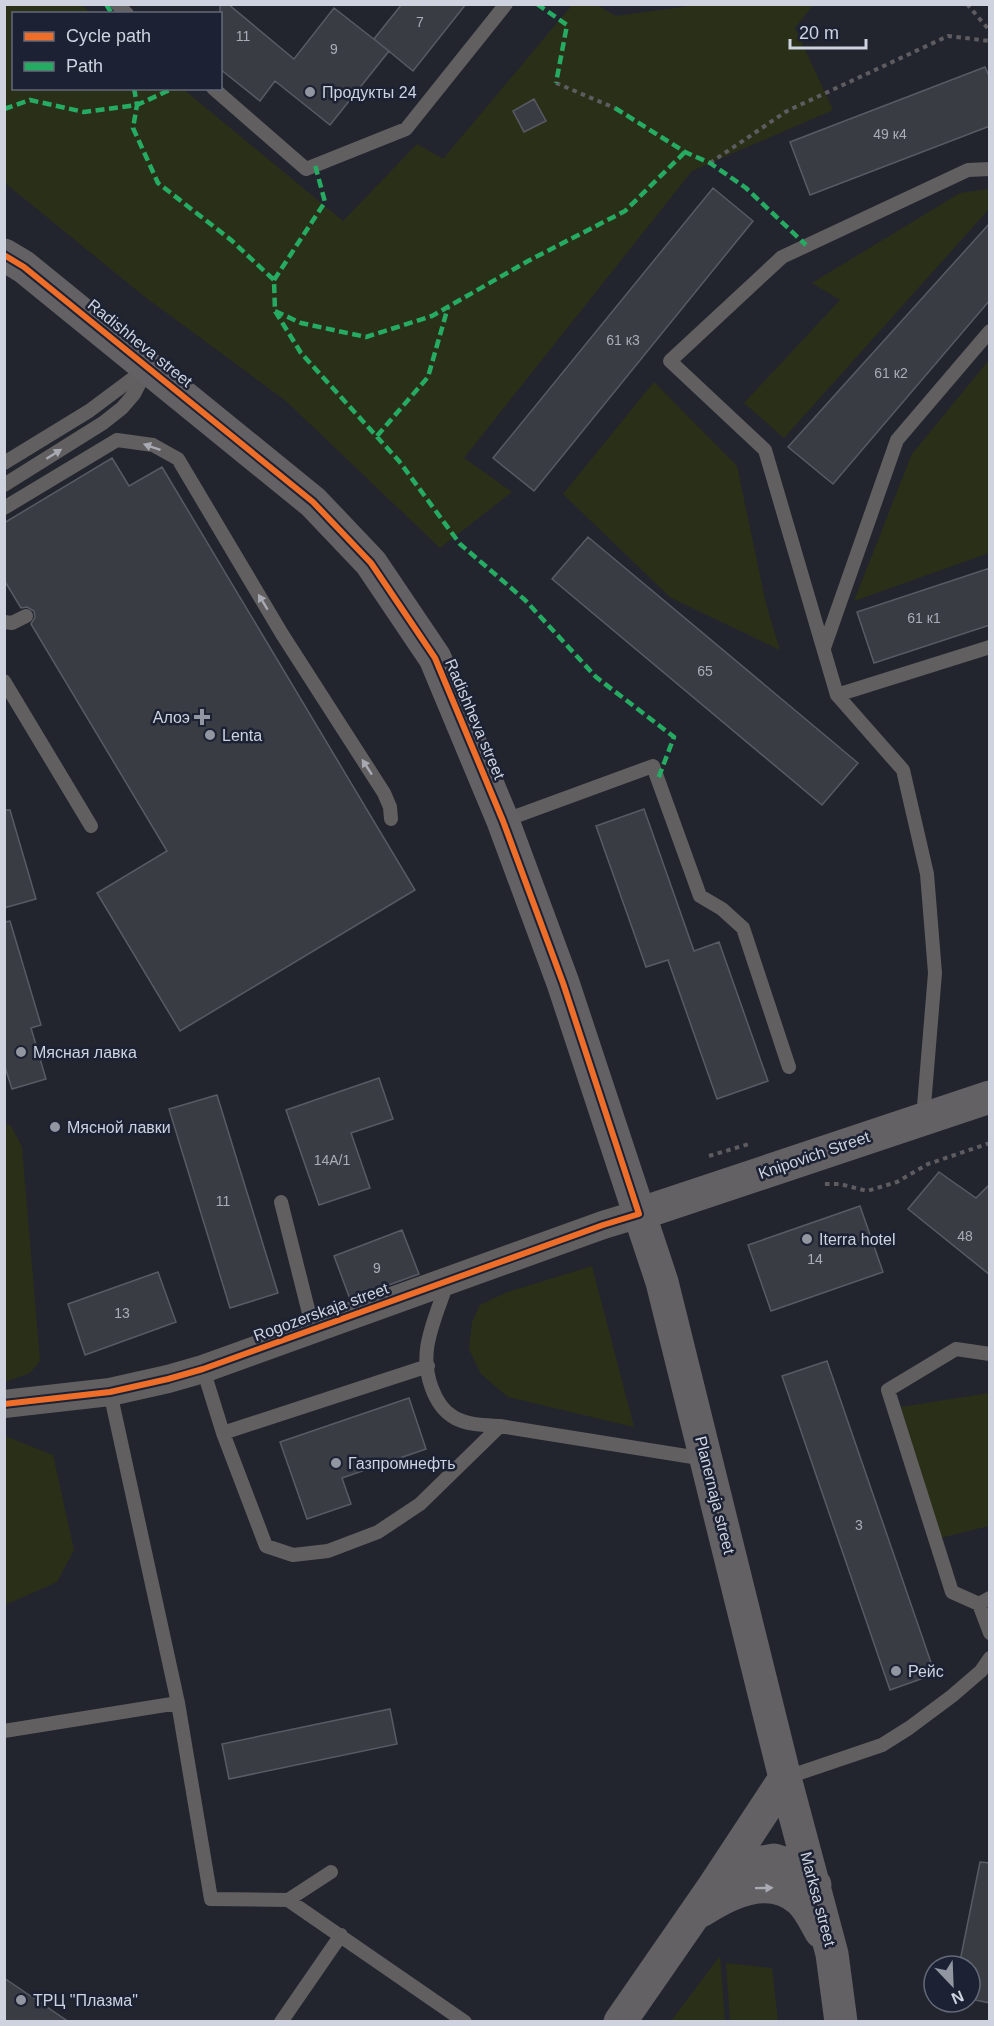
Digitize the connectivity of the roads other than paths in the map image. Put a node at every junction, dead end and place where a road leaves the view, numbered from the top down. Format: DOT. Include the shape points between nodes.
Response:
graph roads {
  1 [pos="506,4"];
  2 [pos="215,90"];
  3 [pos="990,169"];
  4 [pos="4,255"];
  5 [pos="990,331"];
  6 [pos="142,375"];
  7 [pos="4,463"];
  8 [pos="4,485"];
  9 [pos="4,508"];
  10 [pos="26,616"];
  11 [pos="4,622"];
  12 [pos="990,647"];
  13 [pos="824,648"];
  14 [pos="4,681"];
  15 [pos="837,695"];
  16 [pos="391,819"];
  17 [pos="503,821"];
  18 [pos="91,826"];
  19 [pos="789,1066"];
  20 [pos="990,1097"];
  21 [pos="923,1118"];
  22 [pos="281,1202"];
  23 [pos="639,1214"];
  24 [pos="448,1281"];
  25 [pos="313,1329"];
  26 [pos="990,1354"];
  27 [pos="428,1366"];
  28 [pos="203,1369"];
  29 [pos="110,1392"];
  30 [pos="4,1404"];
  31 [pos="500,1426"];
  32 [pos="223,1433"];
  33 [pos="707,1460"];
  34 [pos="984,1601"];
  35 [pos="990,1633"];
  36 [pos="990,1658"];
  37 [pos="178,1703"];
  38 [pos="4,1731"];
  39 [pos="785,1778"];
  40 [pos="331,1872"];
  41 [pos="815,1885"];
  42 [pos="712,1889"];
  43 [pos="288,1900"];
  44 [pos="692,1917"];
  45 [pos="341,1935"];
  46 [pos="832,1954"];
  47 [pos="281,2022"];
  48 [pos="465,2022"];
  49 [pos="620,2022"];
  50 [pos="842,2022"];
  1 -- 2 [label="lane" via="406,129 306,169"];
  3 -- 13 [label="lane" via="968,170 782,257 670,361 765,450"];
  4 -- 6 [label="main road, Radishheva street" via="24,267"];
  5 -- 13 [label="lane" via="897,440"];
  6 -- 7 [label="lane"];
  8 -- 6 [label="lane, one-way" via="122,408"];
  6 -- 17 [label="main road, Radishheva street" via="313,502 371,563 435,658"];
  16 -- 9 [label="lane, one-way" via="384,793 282,634 178,459 153,445 117,440"];
  10 -- 11 [label="lane" via="12,623"];
  12 -- 15 [label="lane"];
  13 -- 15 [label="lane"];
  14 -- 18 [label="lane"];
  15 -- 21 [label="lane" via="903,770 927,874 934,973"];
  17 -- 19 [label="lane" via="653,766 700,896 742,928"];
  17 -- 23 [label="main road, Radishheva street"];
  20 -- 21 [label="main road, Knipovich Street"];
  21 -- 23 [label="main road, Knipovich Street"];
  22 -- 25 [label="lane"];
  23 -- 24 [label="street, Rogozerskaja street"];
  23 -- 33 [label="main road, Planernaja street" via="662,1282"];
  24 -- 25 [label="street, Rogozerskaja street"];
  24 -- 27 [label="lane" via="427,1349"];
  25 -- 28 [label="street, Rogozerskaja street"];
  26 -- 34 [label="lane" via="956,1349 888,1390 952,1592"];
  27 -- 31 [label="lane" via="431,1388 454,1418"];
  27 -- 32 [label="lane"];
  28 -- 29 [label="street, Rogozerskaja street"];
  28 -- 32 [label="lane"];
  29 -- 30 [label="street, Rogozerskaja street"];
  29 -- 37 [label="lane"];
  31 -- 32 [label="lane" via="420,1504 378,1532 328,1551 293,1555 266,1546"];
  31 -- 33 [label="lane"];
  33 -- 39 [label="main road, Planernaja street"];
  34 -- 35 [label="lane"];
  36 -- 39 [label="lane" via="952,1696 882,1745"];
  37 -- 38 [label="lane"];
  37 -- 43 [label="lane" via="212,1899"];
  39 -- 41 [label="main road, Marksa street"];
  39 -- 42 [label="main road"];
  40 -- 43 [label="lane"];
  41 -- 42 [label="main road" via="800,1868 774,1860 736,1867"];
  41 -- 46 [label="main road, Marksa street"];
  42 -- 44 [label="main road"];
  43 -- 45 [label="lane"];
  44 -- 46 [label="main road, one-way" via="741,1890 768,1886 801,1900"];
  44 -- 49 [label="main road"];
  45 -- 47 [label="lane"];
  45 -- 48 [label="lane"];
  46 -- 50 [label="main road, Marksa street"];
}
